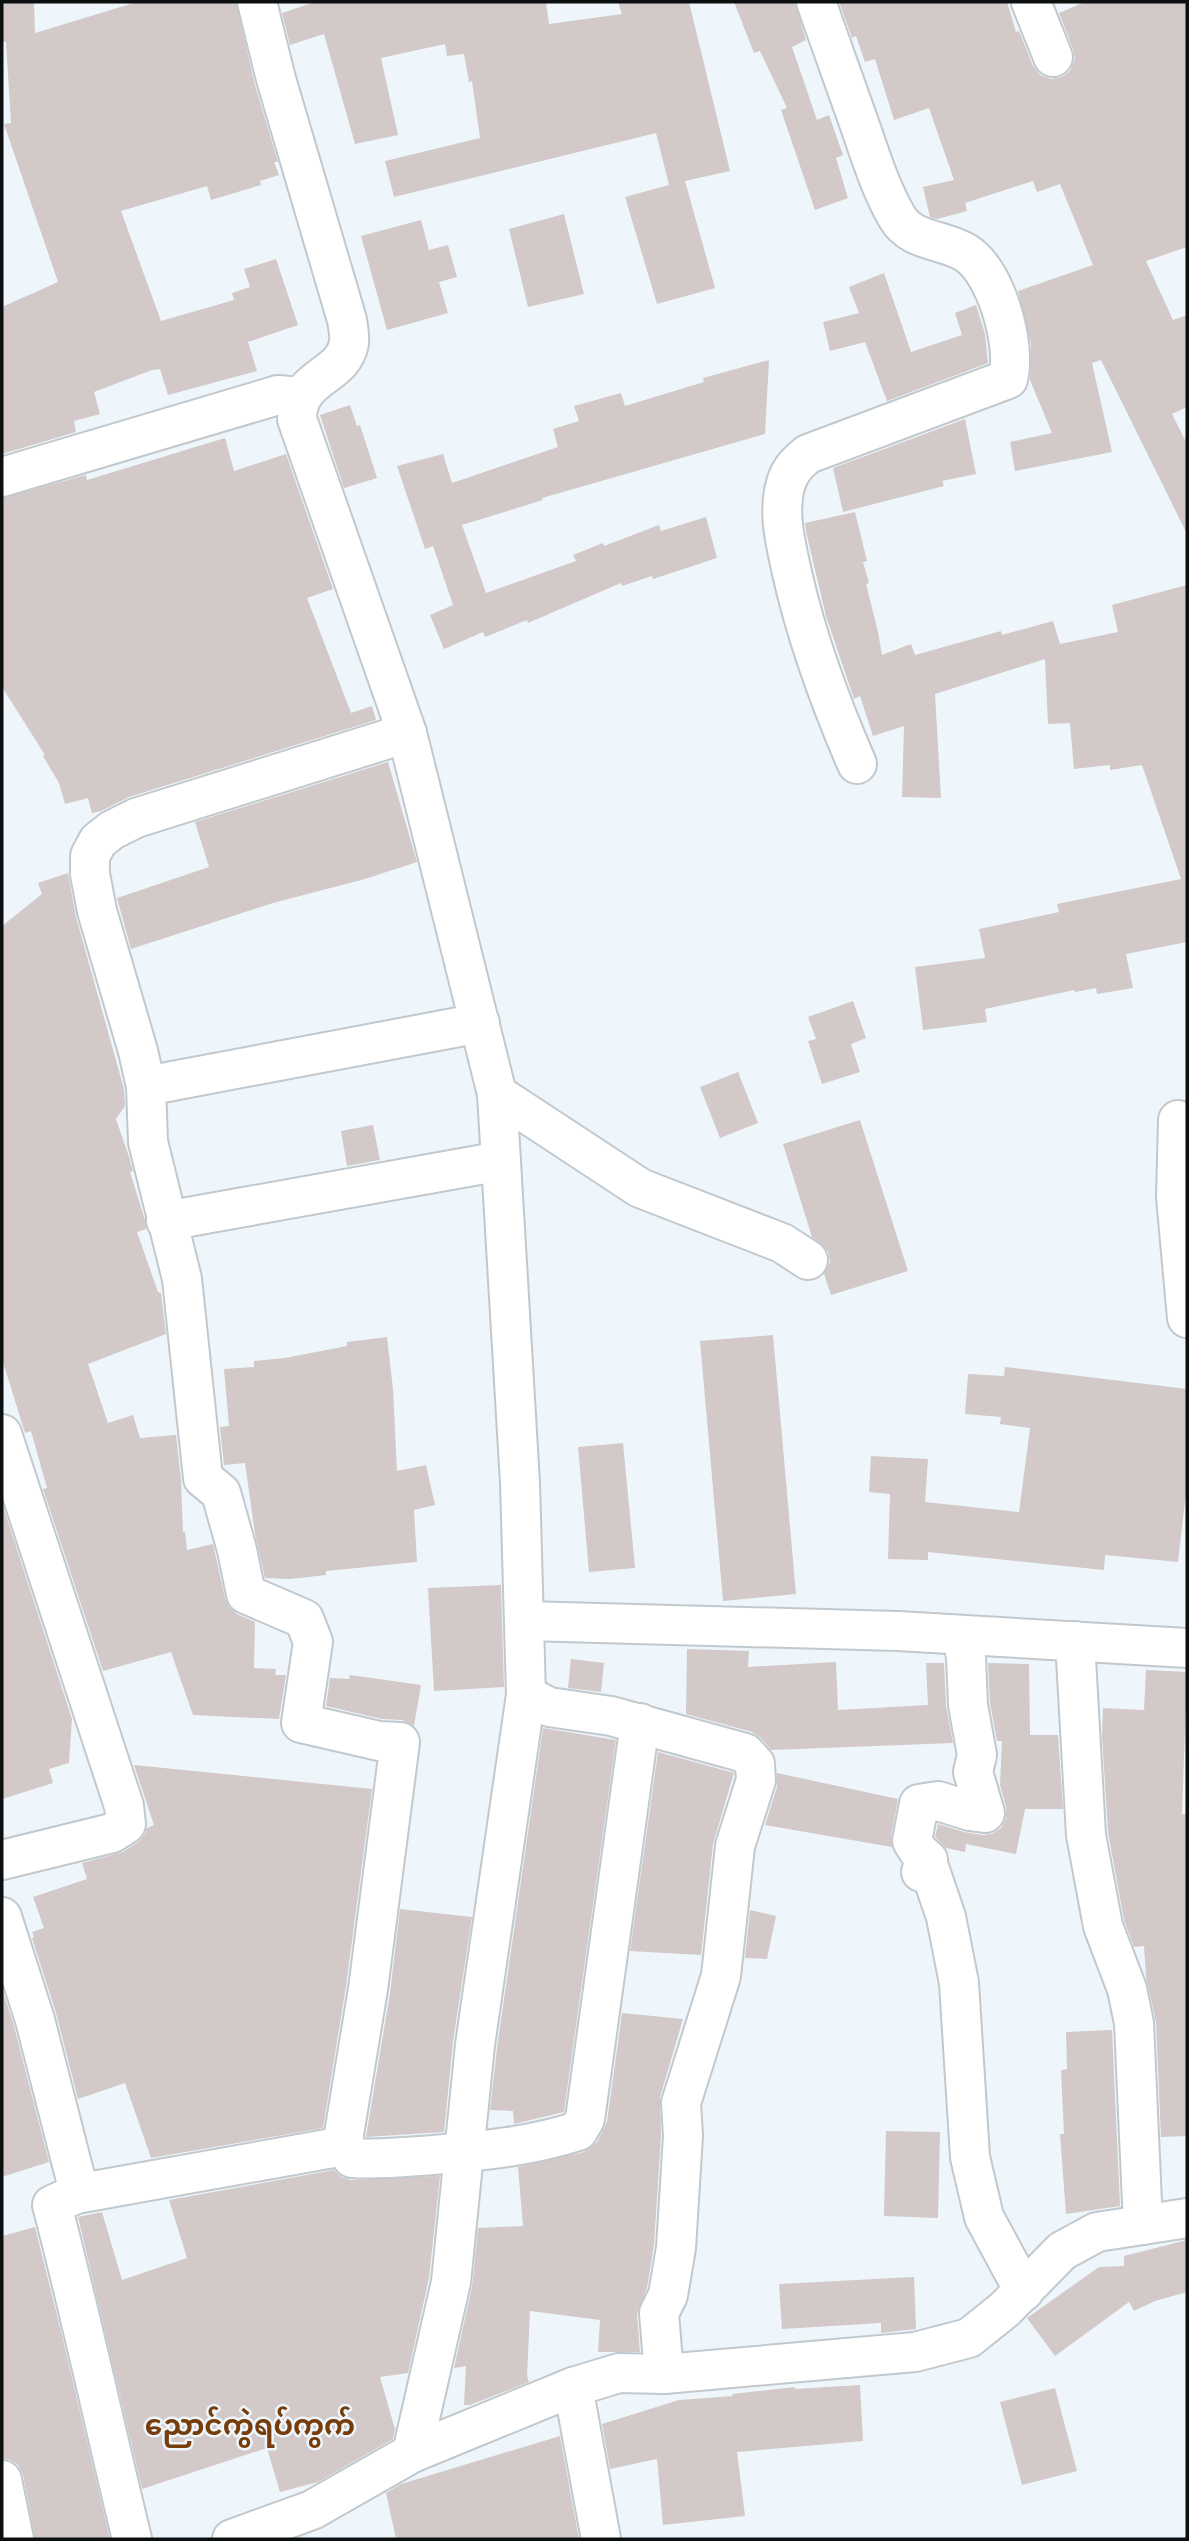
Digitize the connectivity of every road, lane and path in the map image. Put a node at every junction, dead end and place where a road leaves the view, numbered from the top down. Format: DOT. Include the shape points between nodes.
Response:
graph roads {
  1 [pos="257,2"];
  2 [pos="816,2"];
  3 [pos="1031,2"];
  4 [pos="1053,57"];
  5 [pos="300,397"];
  6 [pos="2,477"];
  7 [pos="407,733"];
  8 [pos="857,764"];
  9 [pos="480,1023"];
  10 [pos="146,1086"];
  11 [pos="497,1094"];
  12 [pos="1178,1120"];
  13 [pos="500,1161"];
  14 [pos="166,1221"];
  15 [pos="808,1260"];
  16 [pos="1187,1318"];
  17 [pos="2,1434"];
  18 [pos="525,1621"];
  19 [pos="962,1634"];
  20 [pos="1075,1642"];
  21 [pos="1187,1648"];
  22 [pos="526,1695"];
  23 [pos="640,1723"];
  24 [pos="2,1860"];
  25 [pos="2,1917"];
  26 [pos="344,2146"];
  27 [pos="464,2152"];
  28 [pos="76,2194"];
  29 [pos="1187,2218"];
  30 [pos="1143,2225"];
  31 [pos="1024,2291"];
  32 [pos="664,2374"];
  33 [pos="573,2388"];
  34 [pos="412,2454"];
  35 [pos="2,2480"];
  36 [pos="14,2539"];
  37 [pos="132,2539"];
  38 [pos="232,2539"];
  39 [pos="601,2539"];
  1 -- 5 [label="street" via="347,320 349,342 343,357"];
  2 -- 8 [label="street" via="896,216 923,238 964,251 981,266 1003,320 1011,356 1008,379 808,454 797,463 786,485 783,530 800,608 829,700"];
  3 -- 4 [label="street"];
  5 -- 6 [label="street" via="278,395"];
  5 -- 7 [label="street" via="297,419"];
  7 -- 9 [label="street"];
  7 -- 10 [label="street" via="136,818 98,841 90,856 97,911"];
  9 -- 10 [label="street"];
  9 -- 11 [label="street"];
  10 -- 14 [label="street" via="148,1142"];
  11 -- 13 [label="street"];
  11 -- 15 [label="street" via="640,1188 782,1243"];
  12 -- 16 [label="street" via="1176,1196"];
  13 -- 14 [label="street"];
  13 -- 18 [label="street"];
  14 -- 26 [label="street" via="182,1279 203,1478 220,1493 246,1594 304,1619 313,1642 301,1723 400,1742"];
  17 -- 24 [label="street" via="124,1806 126,1824 112,1833"];
  18 -- 19 [label="street"];
  18 -- 22 [label="street"];
  19 -- 20 [label="street"];
  19 -- 31 [label="street" via="977,1755 973,1772 985,1813 938,1801 919,1804 912,1841 928,1860 920,1872 930,1870 946,1917 959,1983 970,2157 984,2217"];
  20 -- 21 [label="street"];
  20 -- 30 [label="street" via="1086,1835 1102,1926 1127,1989 1134,2023"];
  22 -- 23 [label="street" via="549,1707"];
  22 -- 27 [label="street"];
  23 -- 27 [label="street" via="586,2119 578,2131 552,2139"];
  23 -- 32 [label="street" via="745,1753 755,1764 756,1780 735,1846 721,1976 681,2103 676,2248 668,2295 659,2313"];
  25 -- 28 [label="street" via="35,2020"];
  26 -- 27 [label="street" via="352,2158 367,2159"];
  26 -- 28 [label="street"];
  27 -- 34 [label="street" via="451,2282"];
  28 -- 37 [label="street" via="52,2204"];
  29 -- 30 [label="street"];
  30 -- 31 [label="street" via="1097,2232 1062,2251"];
  31 -- 32 [label="street" via="969,2338 915,2352"];
  32 -- 33 [label="street" via="620,2373"];
  33 -- 34 [label="street"];
  33 -- 39 [label="street"];
  34 -- 38 [label="street" via="312,2510"];
  35 -- 36 [label="street"];
}
